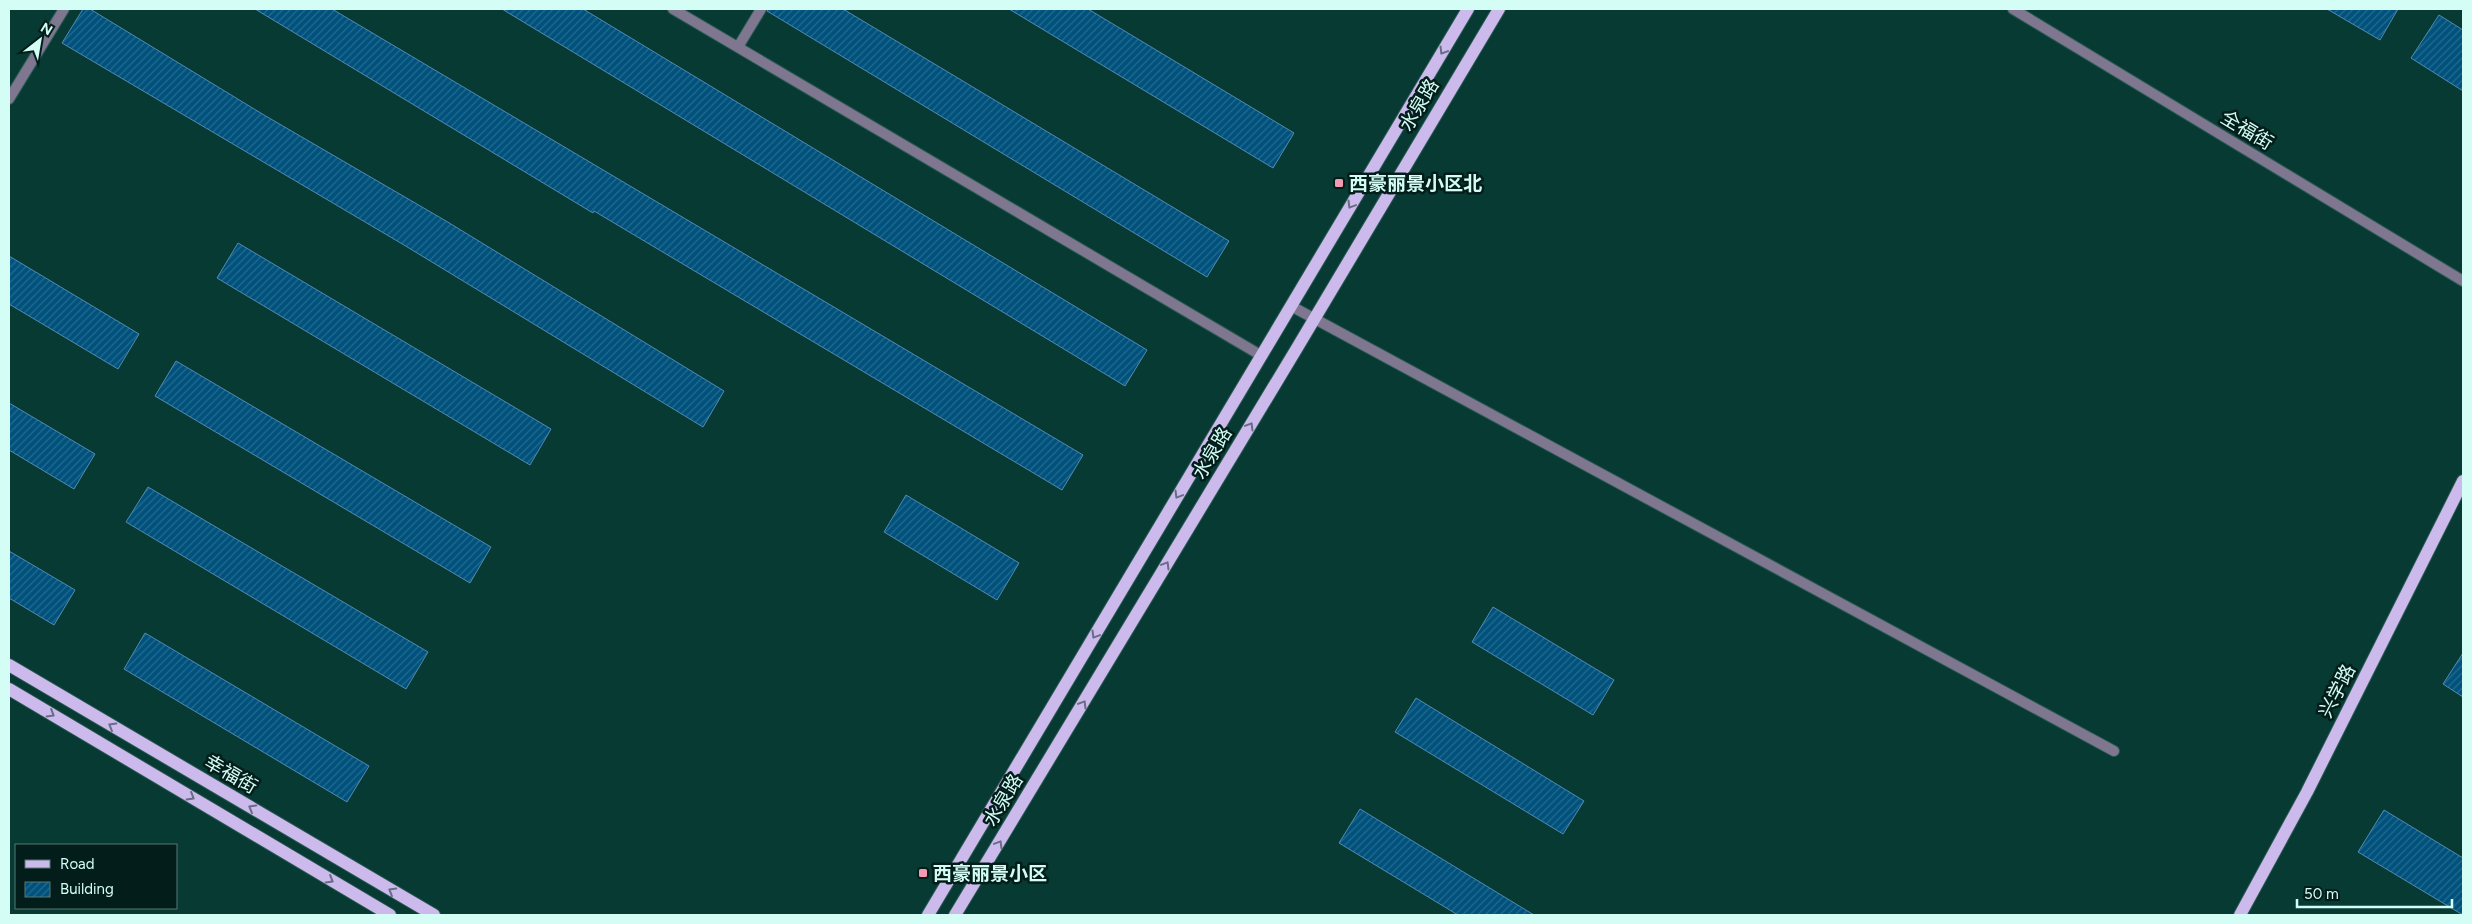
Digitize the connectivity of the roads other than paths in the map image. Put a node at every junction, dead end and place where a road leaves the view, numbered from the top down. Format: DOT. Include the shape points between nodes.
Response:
graph roads {
  1 [pos="64,9"];
  2 [pos="673,9"];
  3 [pos="761,9"];
  4 [pos="1468,9"];
  5 [pos="1498,9"];
  6 [pos="2013,9"];
  7 [pos="738,47"];
  8 [pos="9,99"];
  9 [pos="2463,281"];
  10 [pos="1291,306"];
  11 [pos="1315,319"];
  12 [pos="1262,356"];
  13 [pos="2463,481"];
  14 [pos="9,665"];
  15 [pos="9,689"];
  16 [pos="2114,751"];
  17 [pos="390,915"];
  18 [pos="434,915"];
  19 [pos="928,915"];
  20 [pos="955,915"];
  21 [pos="2240,915"];
  1 -- 8 [label="street"];
  2 -- 7 [label="street"];
  3 -- 7 [label="street"];
  4 -- 10 [label="main road, 水泉路, one-way"];
  5 -- 11 [label="main road, 水泉路"];
  6 -- 9 [label="street, 全福街"];
  7 -- 12 [label="street"];
  10 -- 11 [label="street"];
  10 -- 12 [label="main road, 水泉路"];
  11 -- 16 [label="street"];
  20 -- 11 [label="main road, 水泉路, one-way"];
  12 -- 19 [label="main road, 水泉路, one-way"];
  13 -- 21 [label="main road, 兴学路" via="2308,792"];
  18 -- 14 [label="main road, 幸福街, one-way"];
  15 -- 17 [label="main road, one-way"];
}
